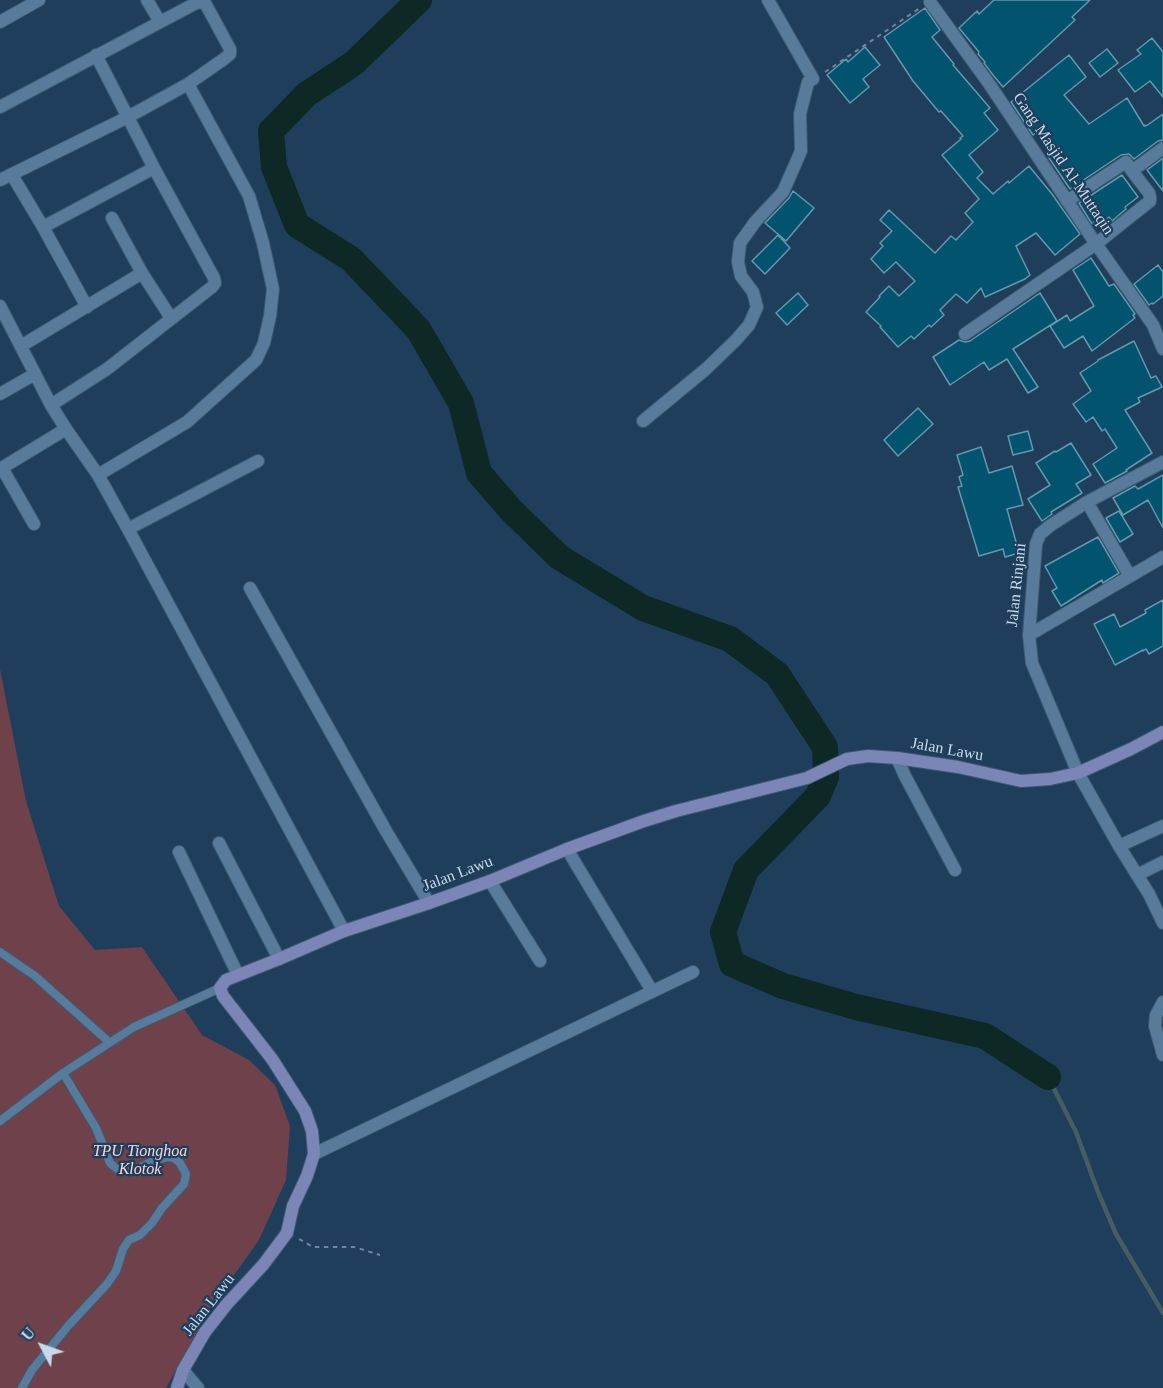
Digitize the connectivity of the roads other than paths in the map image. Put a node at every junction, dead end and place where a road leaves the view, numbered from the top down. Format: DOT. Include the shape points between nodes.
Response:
graph roads {
  1 [pos="39,0"];
  2 [pos="147,0"];
  3 [pos="768,0"];
  4 [pos="930,2"];
  5 [pos="0,22"];
  6 [pos="160,22"];
  7 [pos="96,55"];
  8 [pos="188,84"];
  9 [pos="0,107"];
  10 [pos="128,117"];
  11 [pos="1163,148"];
  12 [pos="154,168"];
  13 [pos="1132,171"];
  14 [pos="12,174"];
  15 [pos="0,180"];
  16 [pos="1067,201"];
  17 [pos="112,218"];
  18 [pos="43,227"];
  19 [pos="1096,244"];
  20 [pos="142,273"];
  21 [pos="0,306"];
  22 [pos="87,307"];
  23 [pos="171,318"];
  24 [pos="1158,323"];
  25 [pos="965,334"];
  26 [pos="21,346"];
  27 [pos="1163,349"];
  28 [pos="35,374"];
  29 [pos="0,394"];
  30 [pos="51,405"];
  31 [pos="643,421"];
  32 [pos="66,429"];
  33 [pos="258,460"];
  34 [pos="1163,462"];
  35 [pos="1,468"];
  36 [pos="98,475"];
  37 [pos="1087,502"];
  38 [pos="34,524"];
  39 [pos="128,529"];
  40 [pos="1163,557"];
  41 [pos="1130,576"];
  42 [pos="250,588"];
  43 [pos="1029,635"];
  44 [pos="1163,732"];
  45 [pos="897,758"];
  46 [pos="1078,773"];
  47 [pos="1163,826"];
  48 [pos="219,843"];
  49 [pos="1119,846"];
  50 [pos="567,849"];
  51 [pos="179,852"];
  52 [pos="1163,862"];
  53 [pos="955,870"];
  54 [pos="1137,875"];
  55 [pos="490,880"];
  56 [pos="429,903"];
  57 [pos="1163,923"];
  58 [pos="344,931"];
  59 [pos="0,952"];
  60 [pos="279,959"];
  61 [pos="540,961"];
  62 [pos="693,972"];
  63 [pos="238,975"];
  64 [pos="220,987"];
  65 [pos="652,991"];
  66 [pos="1163,1002"];
  67 [pos="109,1042"];
  68 [pos="1163,1055"];
  69 [pos="63,1074"];
  70 [pos="0,1121"];
  71 [pos="314,1154"];
  72 [pos="183,1370"];
  73 [pos="22,1388"];
  74 [pos="177,1388"];
  75 [pos="198,1388"];
  1 -- 5 [label="street"];
  2 -- 6 [label="street"];
  3 -- 31 [label="street" via="813,79 808,82 800,114 801,151 788,182 740,243 741,276 753,292 757,307 736,340"];
  4 -- 16 [label="street, Gang Masjid Al-Muttaqin"];
  6 -- 7 [label="street"];
  6 -- 8 [label="street" via="198,2 205,3 230,49 230,54"];
  7 -- 9 [label="street"];
  7 -- 10 [label="street"];
  8 -- 10 [label="street"];
  8 -- 36 [label="street" via="249,196 263,243 273,289 264,343 256,360 187,422"];
  10 -- 12 [label="street"];
  10 -- 14 [label="street"];
  11 -- 13 [label="street"];
  12 -- 18 [label="street"];
  12 -- 23 [label="street" via="215,283"];
  13 -- 16 [label="street" via="1126,162"];
  13 -- 19 [label="street" via="1149,193 1150,201"];
  14 -- 15 [label="street"];
  14 -- 18 [label="street"];
  16 -- 19 [label="street, Gang Masjid Al-Muttaqin"];
  17 -- 20 [label="street"];
  18 -- 22 [label="street"];
  19 -- 24 [label="street, Gang Masjid Al-Muttaqin"];
  19 -- 25 [label="street"];
  20 -- 22 [label="street"];
  20 -- 23 [label="street"];
  21 -- 26 [label="street"];
  22 -- 26 [label="street"];
  23 -- 30 [label="street" via="107,369"];
  24 -- 27 [label="street, Gang Masjid Al-Muttaqin"];
  26 -- 28 [label="street"];
  28 -- 29 [label="street"];
  28 -- 30 [label="street"];
  30 -- 32 [label="street"];
  32 -- 35 [label="street"];
  32 -- 36 [label="street"];
  33 -- 39 [label="street"];
  34 -- 37 [label="street, Jalan Rinjani"];
  35 -- 38 [label="street"];
  36 -- 39 [label="street"];
  37 -- 41 [label="street"];
  37 -- 43 [label="street, Jalan Rinjani" via="1040,534"];
  39 -- 58 [label="street"];
  40 -- 41 [label="street"];
  41 -- 43 [label="street"];
  42 -- 56 [label="street"];
  43 -- 46 [label="street, Jalan Rinjani" via="1032,663"];
  44 -- 46 [label="street, Jalan Lawu"];
  45 -- 46 [label="street, Jalan Lawu" via="1021,781 1050,780"];
  45 -- 50 [label="street, Jalan Lawu" via="847,759 807,778 676,811"];
  45 -- 53 [label="street"];
  46 -- 49 [label="street, Jalan Rinjani"];
  47 -- 49 [label="street"];
  48 -- 60 [label="street"];
  49 -- 54 [label="street, Jalan Rinjani"];
  50 -- 55 [label="street, Jalan Lawu"];
  50 -- 65 [label="street"];
  51 -- 63 [label="street"];
  52 -- 54 [label="street"];
  54 -- 57 [label="street, Jalan Rinjani"];
  55 -- 56 [label="street, Jalan Lawu"];
  55 -- 61 [label="street"];
  56 -- 58 [label="street, Jalan Lawu"];
  58 -- 60 [label="street, Jalan Lawu"];
  59 -- 67 [label="lane" via="35,976"];
  60 -- 63 [label="street, Jalan Lawu"];
  62 -- 65 [label="street"];
  63 -- 64 [label="street, Jalan Lawu"];
  64 -- 67 [label="lane"];
  64 -- 71 [label="street, Jalan Lawu" via="273,1059 305,1111"];
  65 -- 71 [label="street"];
  66 -- 68 [label="street" via="1155,1026"];
  67 -- 69 [label="lane"];
  69 -- 70 [label="lane"];
  69 -- 73 [label="lane" via="96,1128 110,1163 117,1169 135,1170 168,1157 180,1163 186,1174 184,1184 152,1223 129,1240 107,1284 32,1370"];
  71 -- 72 [label="street, Jalan Lawu" via="293,1206 287,1233 205,1332"];
  72 -- 74 [label="street, Jalan Lawu"];
  72 -- 75 [label="street"];
}
